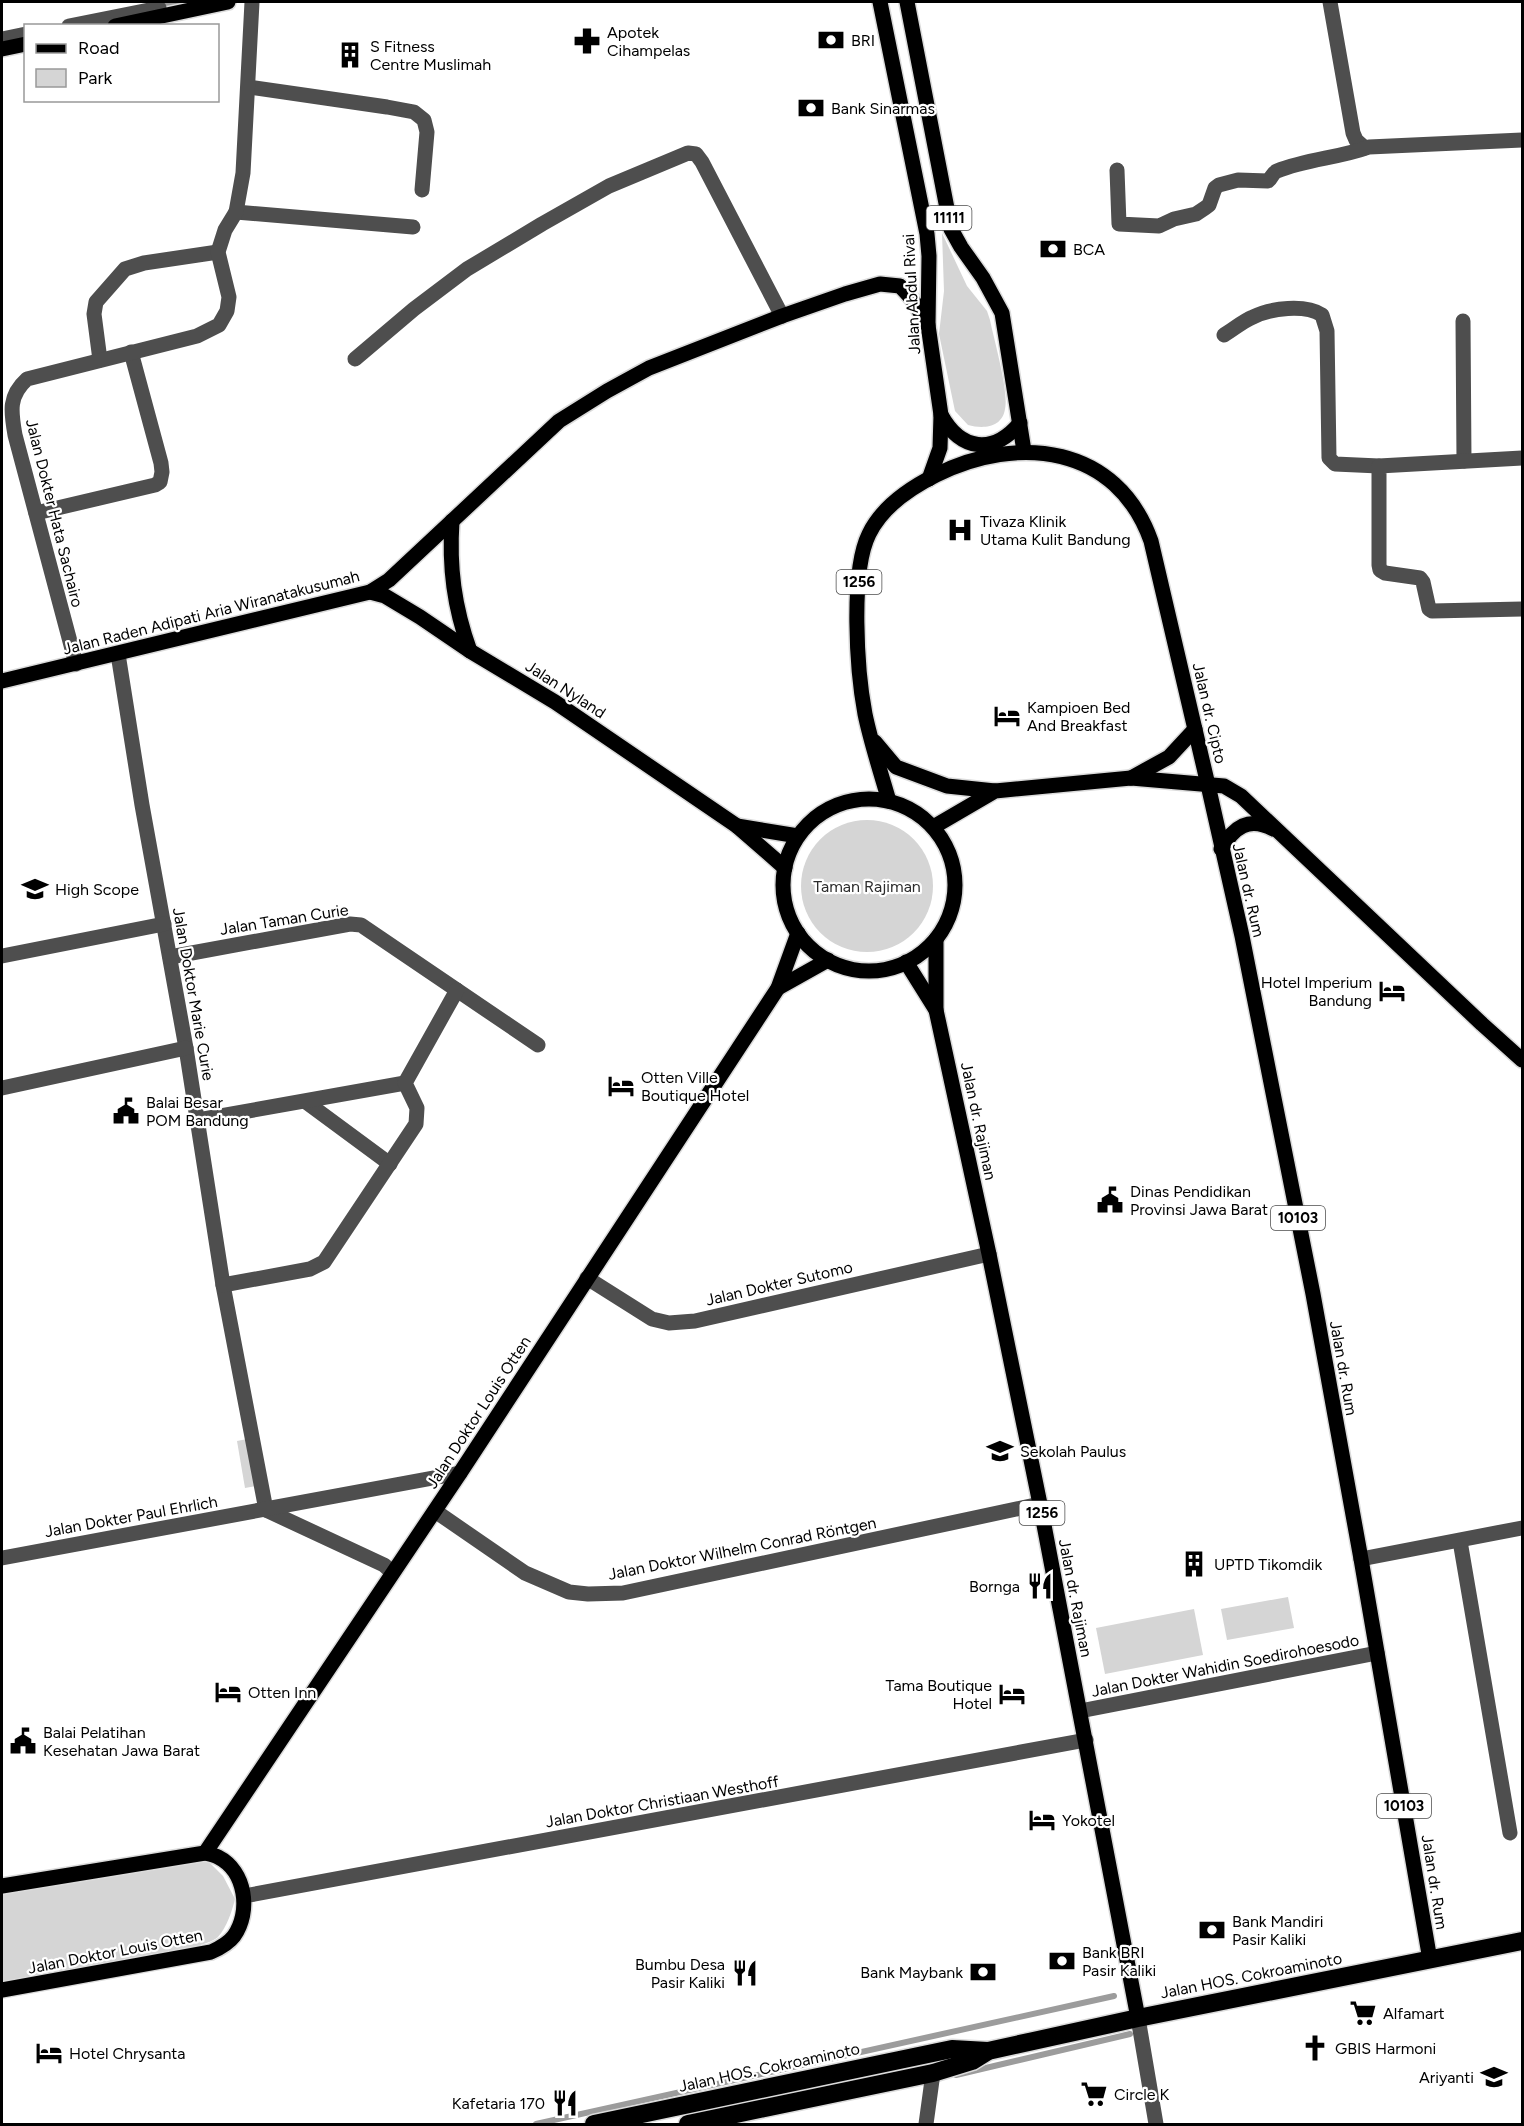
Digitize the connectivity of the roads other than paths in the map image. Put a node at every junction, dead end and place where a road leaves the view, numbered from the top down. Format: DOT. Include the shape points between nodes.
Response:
graph roads {
  1 [pos="228,2"];
  2 [pos="252,2"];
  3 [pos="880,2"];
  4 [pos="907,2"];
  5 [pos="1330,2"];
  6 [pos="159,8"];
  7 [pos="79,24"];
  8 [pos="124,24"];
  9 [pos="24,34"];
  10 [pos="2,39"];
  11 [pos="24,44"];
  12 [pos="2,50"];
  13 [pos="249,87"];
  14 [pos="1522,140"];
  15 [pos="1365,148"];
  16 [pos="1117,170"];
  17 [pos="422,190"];
  18 [pos="236,212"];
  19 [pos="413,227"];
  20 [pos="218,252"];
  21 [pos="782,316"];
  22 [pos="1463,321"];
  23 [pos="928,325"];
  24 [pos="1224,335"];
  25 [pos="130,352"];
  26 [pos="355,359"];
  27 [pos="100,360"];
  28 [pos="941,415"];
  29 [pos="1020,423"];
  30 [pos="1024,451"];
  31 [pos="1522,458"];
  32 [pos="1464,461"];
  33 [pos="1379,466"];
  34 [pos="929,478"];
  35 [pos="36,513"];
  36 [pos="452,520"];
  37 [pos="370,592"];
  38 [pos="1522,609"];
  39 [pos="470,651"];
  40 [pos="118,654"];
  41 [pos="76,664"];
  42 [pos="2,681"];
  43 [pos="865,714"];
  44 [pos="1195,729"];
  45 [pos="1131,778"];
  46 [pos="1208,785"];
  47 [pos="995,791"];
  48 [pos="889,801"];
  49 [pos="737,826"];
  50 [pos="935,826"];
  51 [pos="1278,832"];
  52 [pos="798,836"];
  53 [pos="1221,849"];
  54 [pos="785,868"];
  55 [pos="164,924"];
  56 [pos="798,933"];
  57 [pos="936,939"];
  58 [pos="2,956"];
  59 [pos="170,957"];
  60 [pos="828,960"];
  61 [pos="906,962"];
  62 [pos="778,988"];
  63 [pos="457,990"];
  64 [pos="936,1010"];
  65 [pos="538,1046"];
  66 [pos="186,1048"];
  67 [pos="1522,1060"];
  68 [pos="405,1083"];
  69 [pos="2,1088"];
  70 [pos="306,1102"];
  71 [pos="198,1120"];
  72 [pos="390,1164"];
  73 [pos="989,1254"];
  74 [pos="587,1278"];
  75 [pos="223,1285"];
  76 [pos="460,1473"];
  77 [pos="1040,1504"];
  78 [pos="266,1510"];
  79 [pos="435,1511"];
  80 [pos="1522,1528"];
  81 [pos="1460,1541"];
  82 [pos="2,1558"];
  83 [pos="1361,1559"];
  84 [pos="392,1572"];
  85 [pos="1377,1653"];
  86 [pos="1080,1711"];
  87 [pos="1086,1740"];
  88 [pos="1510,1833"];
  89 [pos="205,1853"];
  90 [pos="2,1886"];
  91 [pos="244,1896"];
  92 [pos="1522,1941"];
  93 [pos="1430,1960"];
  94 [pos="2,1990"];
  95 [pos="1138,2018"];
  96 [pos="988,2051"];
  97 [pos="933,2073"];
  98 [pos="594,2124"];
  99 [pos="688,2124"];
  100 [pos="926,2124"];
  101 [pos="1156,2124"];
  1 -- 8 [label="main road"];
  2 -- 13 [label="street"];
  3 -- 23 [label="main road, Jalan Abdul Rivai / 11111" via="927,234"];
  4 -- 29 [label="main road, 11111" via="951,229 1002,313"];
  5 -- 15 [label="street" via="1353,133"];
  6 -- 7 [label="street"];
  9 -- 10 [label="street"];
  11 -- 12 [label="main road"];
  13 -- 17 [label="street" via="414,112 424,120 428,132"];
  13 -- 18 [label="street"];
  14 -- 15 [label="street"];
  15 -- 16 [label="street" via="1277,171 1268,181 1238,180 1219,185 1205,208 1159,226 1119,224"];
  18 -- 19 [label="street"];
  18 -- 20 [label="street"];
  20 -- 25 [label="street, Jalan Dokter Hata Sachairo" via="229,297 219,325 197,336"];
  20 -- 27 [label="street" via="125,269 96,302"];
  21 -- 23 [label="main road, Jalan Raden Adipati Aria Wiranatakusumah" via="880,284 900,286"];
  21 -- 26 [label="street" via="702,162 696,154 688,153 609,186 467,269"];
  21 -- 36 [label="main road, Jalan Raden Adipati Aria Wiranatakusumah" via="649,368 607,391 559,421"];
  22 -- 32 [label="street"];
  23 -- 28 [label="main road, Jalan Abdul Rivai / 11111"];
  24 -- 33 [label="street" via="1253,316 1268,312 1293,308 1322,315 1327,331 1329,458 1335,464"];
  25 -- 27 [label="street, Jalan Dokter Hata Sachairo"];
  25 -- 35 [label="street" via="161,463 160,482"];
  27 -- 35 [label="street, Jalan Dokter Hata Sachairo" via="27,379 16,388 12,401 15,435"];
  28 -- 29 [label="main road" via="949,430 978,445 995,443"];
  28 -- 34 [label="main road, Jalan Abdul Rivai / 11111" via="940,448"];
  29 -- 30 [label="main road, 11111"];
  30 -- 34 [label="main road, 1256" via="971,460"];
  30 -- 44 [label="main road, Jalan dr. Cipto" via="1054,454 1081,464 1105,477 1134,506 1151,541"];
  31 -- 32 [label="street"];
  32 -- 33 [label="street"];
  33 -- 38 [label="street" via="1380,570 1420,578 1432,611"];
  34 -- 43 [label="main road, 1256" via="883,514 862,551 857,640"];
  35 -- 41 [label="street, Jalan Dokter Hata Sachairo"];
  36 -- 37 [label="main road, Jalan Raden Adipati Aria Wiranatakusumah" via="389,580"];
  36 -- 39 [label="main road" via="453,585 459,622"];
  37 -- 39 [label="main road, Jalan Nyland" via="420,616"];
  37 -- 40 [label="main road, Jalan Raden Adipati Aria Wiranatakusumah"];
  39 -- 49 [label="main road, Jalan Nyland" via="555,702"];
  40 -- 41 [label="main road, Jalan Raden Adipati Aria Wiranatakusumah"];
  40 -- 55 [label="street, Jalan Doktor Marie Curie"];
  41 -- 42 [label="main road, Jalan Raden Adipati Aria Wiranatakusumah"];
  43 -- 47 [label="main road" via="875,742 896,767 947,786"];
  43 -- 48 [label="main road, 1256"];
  44 -- 45 [label="main road" via="1169,758"];
  44 -- 46 [label="main road, Jalan dr. Cipto"];
  45 -- 46 [label="main road"];
  45 -- 47 [label="main road"];
  46 -- 51 [label="main road, Jalan dr. Cipto" via="1224,786 1241,796"];
  46 -- 53 [label="main road, Jalan dr. Rum / 10103"];
  47 -- 50 [label="main road"];
  48 -- 50 [label="main road, 1256"];
  48 -- 52 [label="main road, 1256" via="844,802 813,819"];
  49 -- 52 [label="main road, Jalan Nyland"];
  49 -- 54 [label="main road, Jalan Nyland"];
  50 -- 57 [label="main road, 1256" via="951,862 954,885 948,918"];
  51 -- 53 [label="main road" via="1263,824 1245,824 1230,833"];
  51 -- 67 [label="main road, Jalan dr. Cipto"];
  52 -- 54 [label="main road, 1256"];
  53 -- 83 [label="main road, Jalan dr. Rum / 10103" via="1242,936"];
  54 -- 56 [label="main road, 1256" via="785,902"];
  55 -- 58 [label="street"];
  55 -- 59 [label="street, Jalan Doktor Marie Curie"];
  56 -- 60 [label="main road, 1256"];
  56 -- 62 [label="main road, Jalan Doktor Louis Otten"];
  57 -- 61 [label="main road, 1256"];
  57 -- 64 [label="main road, Jalan dr. Rajiman / 1256"];
  59 -- 63 [label="street, Jalan Taman Curie" via="361,925"];
  59 -- 66 [label="street, Jalan Doktor Marie Curie"];
  60 -- 61 [label="main road, 1256" via="867,971"];
  60 -- 62 [label="main road, Jalan Doktor Louis Otten"];
  61 -- 64 [label="main road, Jalan dr. Rajiman / 1256"];
  62 -- 74 [label="main road, Jalan Doktor Louis Otten"];
  63 -- 65 [label="street, Jalan Taman Curie"];
  63 -- 68 [label="street"];
  64 -- 73 [label="main road, Jalan dr. Rajiman / 1256"];
  66 -- 69 [label="street"];
  66 -- 71 [label="street, Jalan Doktor Marie Curie"];
  68 -- 70 [label="street"];
  68 -- 72 [label="street" via="417,1108 416,1124"];
  70 -- 71 [label="street"];
  70 -- 72 [label="street"];
  71 -- 75 [label="street, Jalan Doktor Marie Curie"];
  72 -- 75 [label="street" via="324,1262"];
  73 -- 74 [label="street, Jalan Dokter Sutomo" via="695,1321 669,1323 652,1319"];
  73 -- 77 [label="main road, Jalan dr. Rajiman / 1256"];
  74 -- 76 [label="main road, Jalan Doktor Louis Otten"];
  75 -- 78 [label="street, Jalan Doktor Marie Curie"];
  76 -- 78 [label="street, Jalan Dokter Paul Ehrlich"];
  76 -- 79 [label="main road, Jalan Doktor Louis Otten"];
  77 -- 79 [label="street, Jalan Doktor Wilhelm Conrad Röntgen" via="623,1593 588,1594 569,1592 525,1573"];
  77 -- 86 [label="main road, Jalan dr. Rajiman / 1256"];
  78 -- 82 [label="street, Jalan Dokter Paul Ehrlich"];
  78 -- 84 [label="street"];
  79 -- 84 [label="main road, Jalan Doktor Louis Otten"];
  80 -- 81 [label="street"];
  81 -- 83 [label="street"];
  81 -- 88 [label="street"];
  83 -- 85 [label="main road, Jalan dr. Rum / 10103"];
  84 -- 89 [label="main road, Jalan Doktor Louis Otten"];
  85 -- 86 [label="street, Jalan Dokter Wahidin Soedirohoesodo"];
  85 -- 93 [label="main road, Jalan dr. Rum / 10103"];
  86 -- 87 [label="main road, Jalan dr. Rajiman / 1256"];
  87 -- 91 [label="street, Jalan Doktor Christiaan Westhoff"];
  87 -- 95 [label="main road, Jalan dr. Rajiman / 1256"];
  89 -- 90 [label="main road"];
  89 -- 91 [label="main road" via="230,1866"];
  91 -- 94 [label="main road, Jalan Doktor Louis Otten" via="235,1935 224,1947"];
  92 -- 93 [label="highway, Jalan HOS. Cokroaminoto"];
  93 -- 95 [label="highway, Jalan HOS. Cokroaminoto"];
  95 -- 96 [label="highway, Jalan HOS. Cokroaminoto"];
  95 -- 101 [label="street"];
  96 -- 97 [label="highway, Jalan HOS. Cokroaminoto" via="955,2068"];
  96 -- 98 [label="highway, Jalan HOS. Cokroaminoto" via="952,2049"];
  97 -- 99 [label="highway, Jalan HOS. Cokroaminoto"];
  97 -- 100 [label="street"];
}
